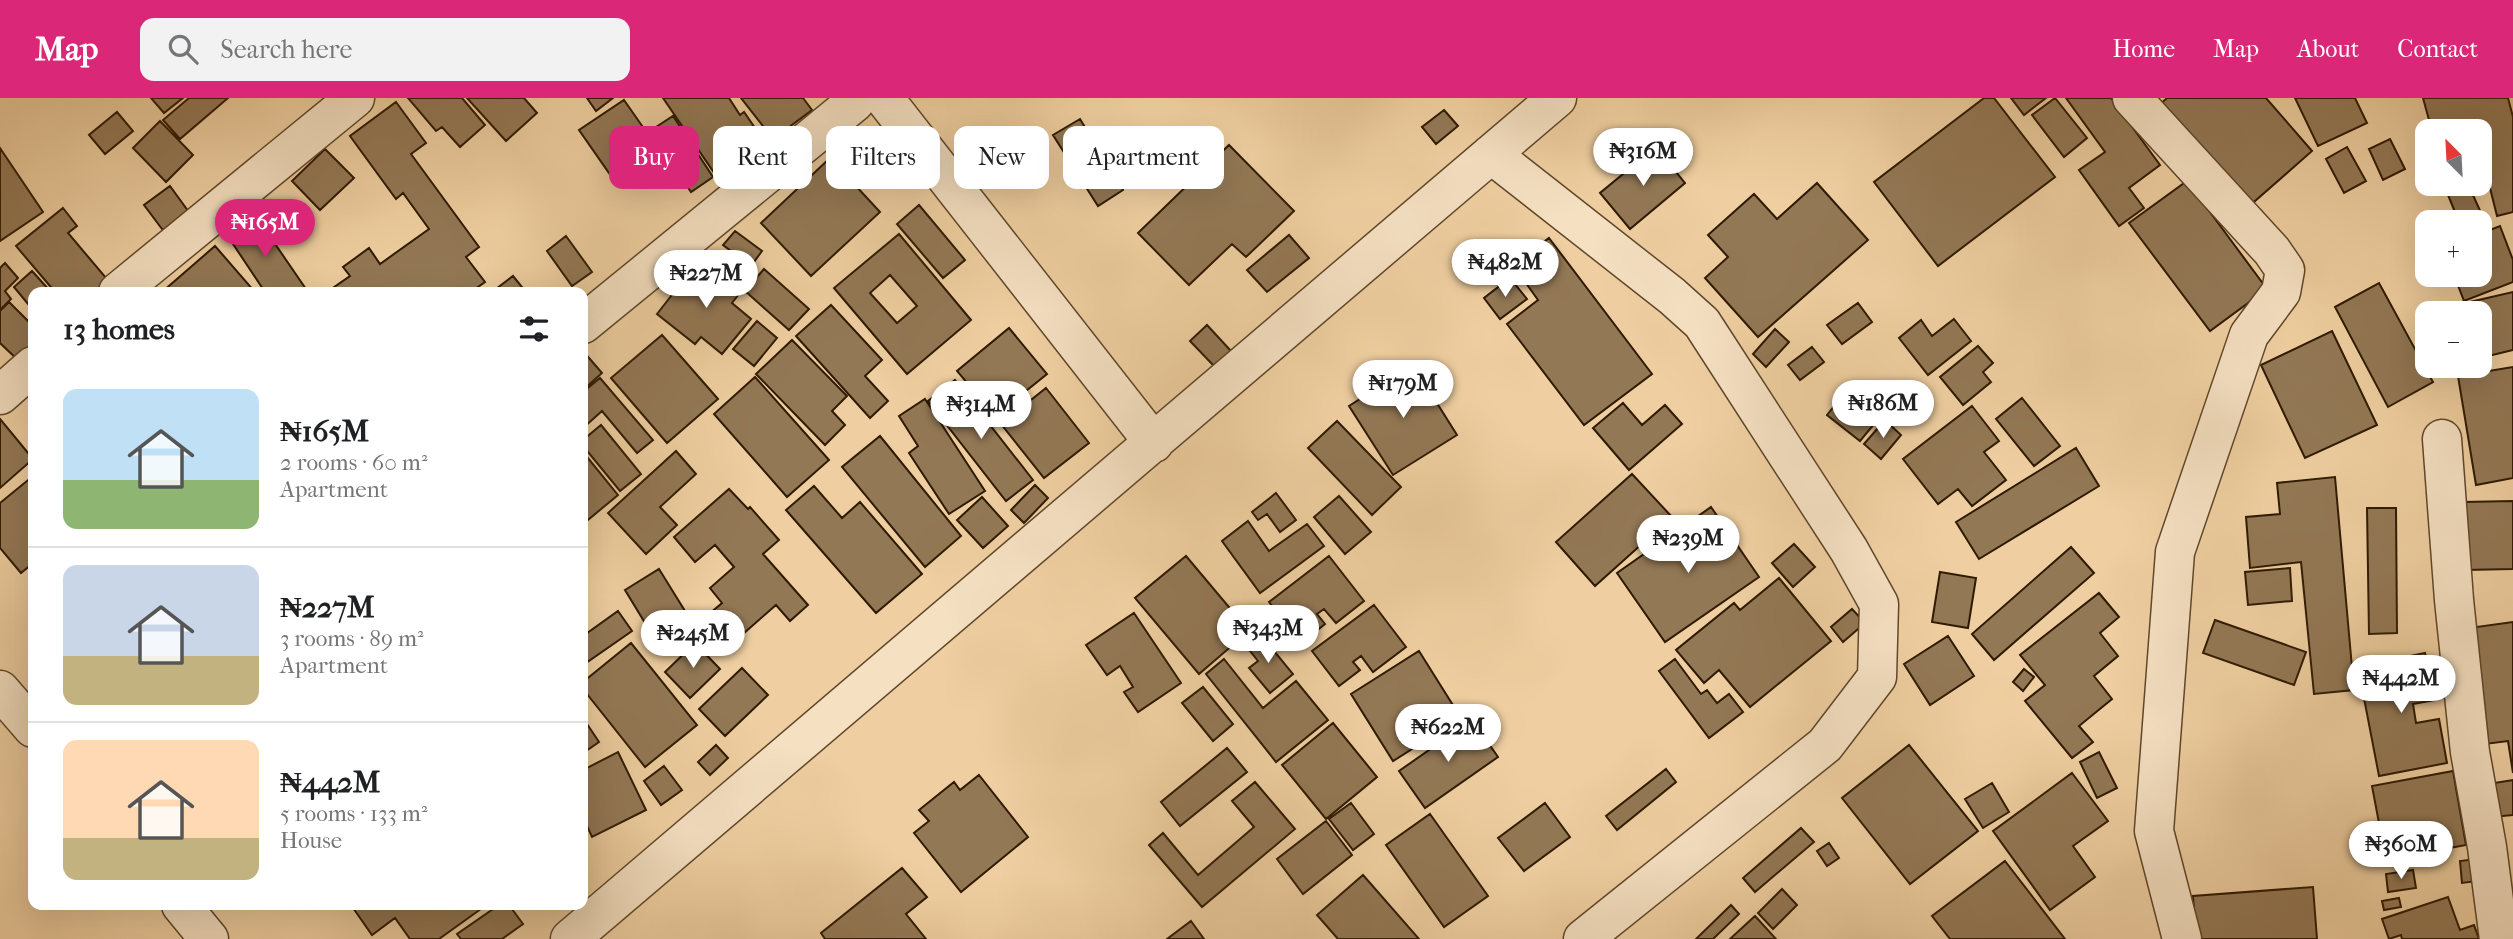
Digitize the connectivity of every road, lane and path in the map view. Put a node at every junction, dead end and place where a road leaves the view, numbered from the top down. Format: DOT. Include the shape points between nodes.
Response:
graph roads {
  1 [pos="355,98"];
  2 [pos="857,98"];
  3 [pos="884,98"];
  4 [pos="1557,98"];
  5 [pos="2132,98"];
  6 [pos="1491,155"];
  7 [pos="124,287"];
  8 [pos="588,320"];
  9 [pos="28,370"];
  10 [pos="0,395"];
  11 [pos="2442,439"];
  12 [pos="1154,443"];
  13 [pos="0,690"];
  14 [pos="28,722"];
  15 [pos="185,910"];
  16 [pos="209,939"];
  17 [pos="570,939"];
  18 [pos="1583,939"];
  19 [pos="2182,939"];
  20 [pos="2499,939"];
  1 -- 7 [label="street"];
  2 -- 8 [label="street"];
  3 -- 12 [label="street"];
  4 -- 6 [label="street"];
  5 -- 19 [label="street" via="2285,270 2281,292 2249,335 2175,552 2154,831"];
  6 -- 12 [label="street"];
  6 -- 18 [label="street" via="1702,324 1879,604 1877,677 1825,745"];
  9 -- 10 [label="street"];
  11 -- 20 [label="street" via="2470,752"];
  12 -- 17 [label="street"];
  13 -- 14 [label="street"];
  15 -- 16 [label="street"];
}
